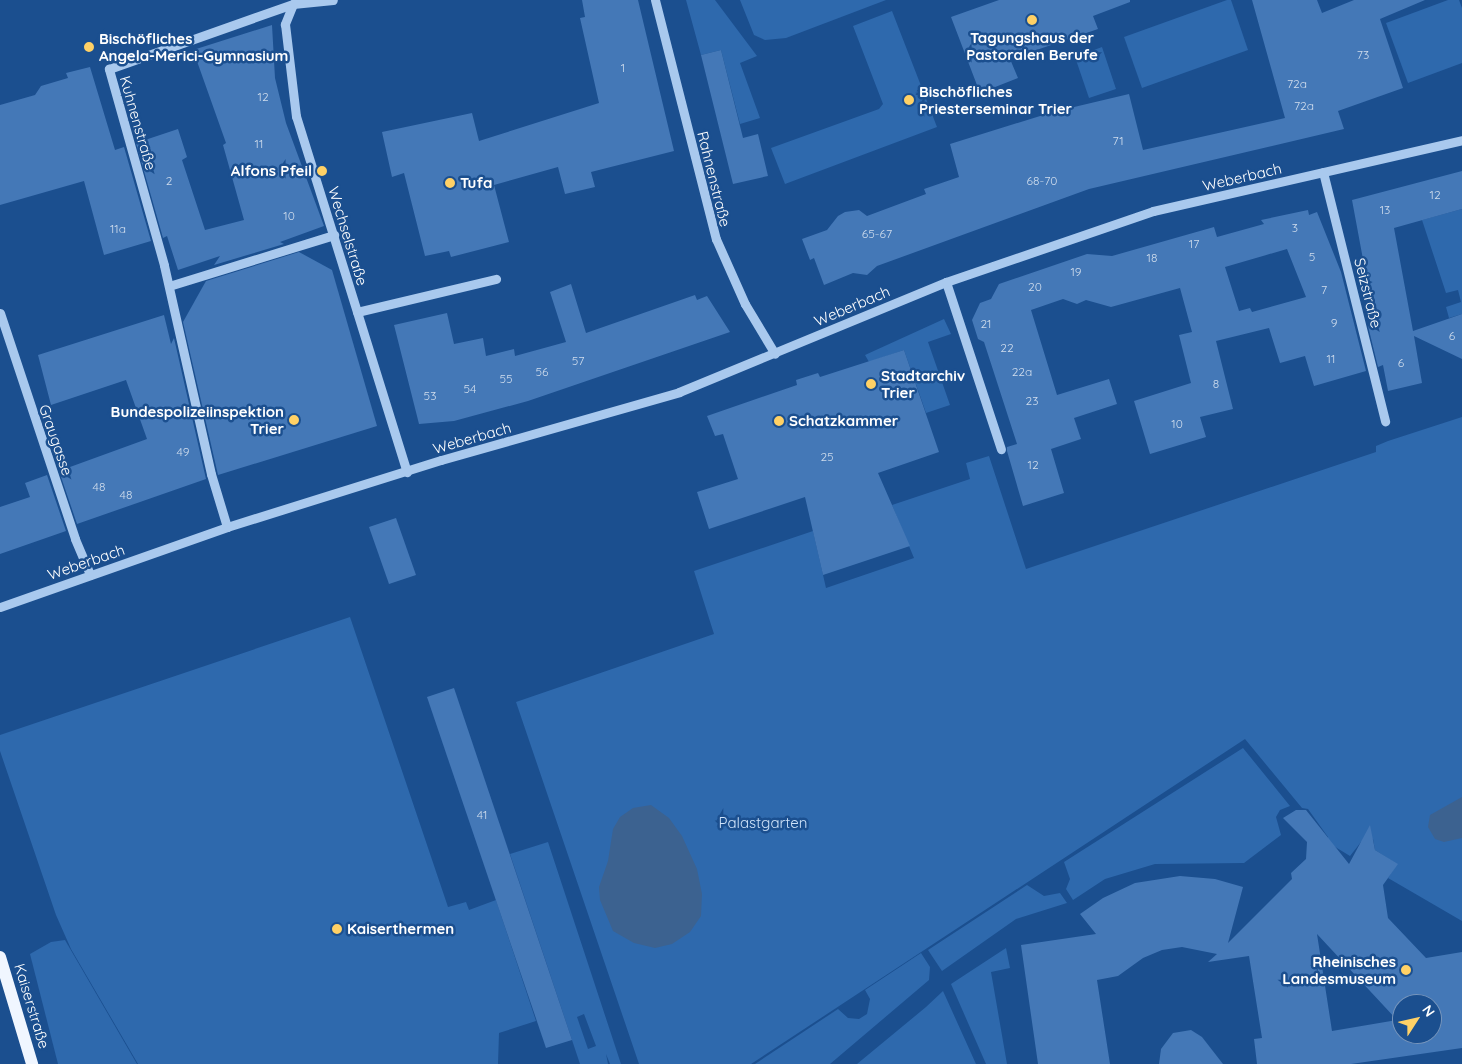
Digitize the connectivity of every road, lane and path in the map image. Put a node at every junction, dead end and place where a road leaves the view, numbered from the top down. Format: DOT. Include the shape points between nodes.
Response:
graph roads {
  1 [pos="333,0"];
  2 [pos="655,0"];
  3 [pos="292,2"];
  4 [pos="1462,140"];
  5 [pos="1324,172"];
  6 [pos="334,235"];
  7 [pos="496,279"];
  8 [pos="946,282"];
  9 [pos="170,286"];
  10 [pos="357,312"];
  11 [pos="0,313"];
  12 [pos="775,354"];
  13 [pos="1385,421"];
  14 [pos="1001,450"];
  15 [pos="407,472"];
  16 [pos="227,527"];
  17 [pos="90,575"];
  18 [pos="0,607"];
  19 [pos="0,957"];
  20 [pos="32,1064"];
  1 -- 3 [label="street, Kuhnenstraße"];
  2 -- 12 [label="street, Rahnenstraße" via="716,239 745,304"];
  3 -- 6 [label="street, Wechselstraße" via="285,24 296,116"];
  3 -- 9 [label="street, Kuhnenstraße" via="109,69"];
  4 -- 5 [label="street, Weberbach"];
  5 -- 8 [label="street, Weberbach" via="1153,211"];
  5 -- 13 [label="street, Seizstraße"];
  6 -- 9 [label="street"];
  6 -- 10 [label="street, Wechselstraße"];
  7 -- 10 [label="street"];
  8 -- 12 [label="street, Weberbach"];
  8 -- 14 [label="street"];
  9 -- 16 [label="street, Kuhnenstraße"];
  10 -- 15 [label="street, Wechselstraße"];
  11 -- 17 [label="street, Graugasse" via="68,520"];
  12 -- 15 [label="street, Weberbach" via="658,399"];
  15 -- 16 [label="street, Weberbach"];
  16 -- 17 [label="street, Weberbach"];
  17 -- 18 [label="street, Weberbach"];
  19 -- 20 [label="main road, Kaiserstraße"];
}
